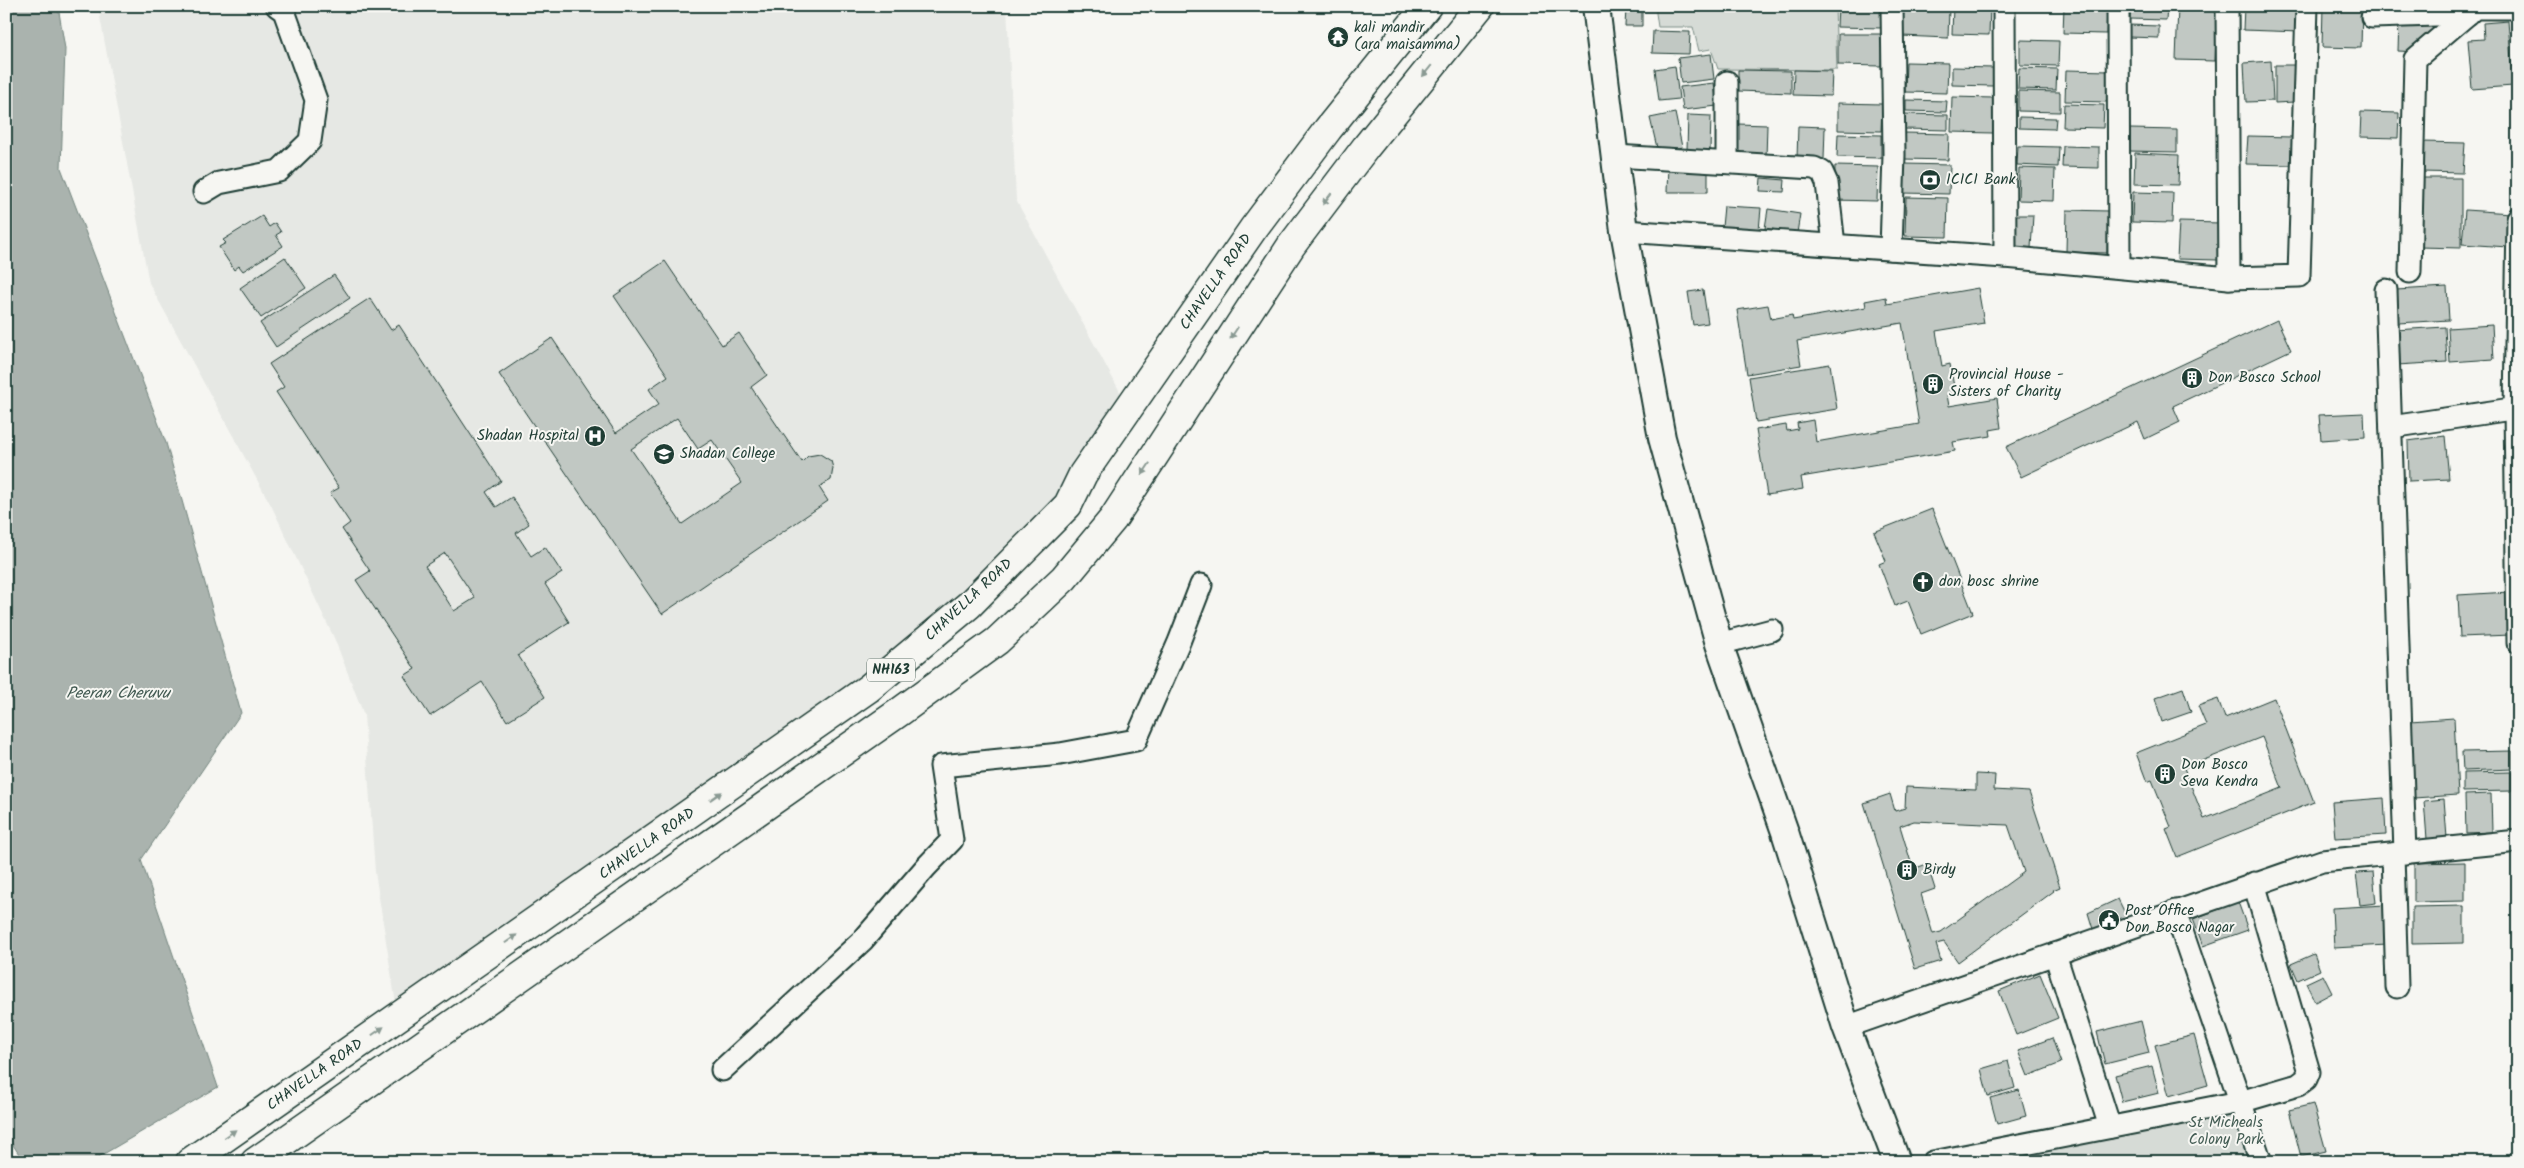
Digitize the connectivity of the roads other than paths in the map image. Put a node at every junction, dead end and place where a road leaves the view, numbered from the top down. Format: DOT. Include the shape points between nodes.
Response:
graph roads {
  1 [pos="277,6"];
  2 [pos="1427,6"];
  3 [pos="1480,6"];
  4 [pos="1892,6"];
  5 [pos="2004,6"];
  6 [pos="2118,6"];
  7 [pos="2227,6"];
  8 [pos="2307,6"];
  9 [pos="1596,8"];
  10 [pos="2518,8"];
  11 [pos="2473,10"];
  12 [pos="2372,17"];
  13 [pos="1727,82"];
  14 [pos="1615,156"];
  15 [pos="1728,162"];
  16 [pos="204,192"];
  17 [pos="2518,218"];
  18 [pos="1624,231"];
  19 [pos="1834,245"];
  20 [pos="1891,249"];
  21 [pos="2005,257"];
  22 [pos="2119,267"];
  23 [pos="2410,272"];
  24 [pos="2229,278"];
  25 [pos="2386,290"];
  26 [pos="2516,408"];
  27 [pos="2391,427"];
  28 [pos="1202,585"];
  29 [pos="1772,630"];
  30 [pos="2518,642"];
  31 [pos="1719,644"];
  32 [pos="2518,841"];
  33 [pos="2399,854"];
  34 [pos="2254,883"];
  35 [pos="2176,911"];
  36 [pos="2055,954"];
  37 [pos="2397,987"];
  38 [pos="1846,1027"];
  39 [pos="722,1070"];
  40 [pos="2240,1102"];
  41 [pos="2110,1127"];
  42 [pos="190,1162"];
  43 [pos="255,1162"];
  44 [pos="1897,1162"];
  45 [pos="1932,1162"];
  46 [pos="2260,1162"];
  1 -- 16 [label="street" via="284,11 316,100 310,141 279,171 219,183"];
  42 -- 2 [label="highway, CHAVELLA ROAD / NH163, one-way" via="869,688 969,604 1068,505 1083,474 1253,230"];
  3 -- 43 [label="highway, NH163, one-way" via="1291,246 1113,519 1064,578 997,641 901,711"];
  4 -- 20 [label="street" via="1894,155"];
  5 -- 21 [label="street"];
  6 -- 22 [label="street"];
  7 -- 24 [label="street"];
  8 -- 24 [label="street" via="2299,276"];
  9 -- 14 [label="main road"];
  10 -- 11 [label="street"];
  11 -- 12 [label="street"];
  11 -- 23 [label="street" via="2415,59"];
  13 -- 15 [label="street"];
  14 -- 15 [label="street"];
  14 -- 18 [label="main road"];
  15 -- 19 [label="street" via="1806,166 1822,172 1827,182"];
  17 -- 26 [label="street"];
  18 -- 19 [label="street"];
  18 -- 31 [label="main road" via="1662,438"];
  19 -- 20 [label="street"];
  20 -- 21 [label="street"];
  21 -- 22 [label="street"];
  22 -- 24 [label="street"];
  25 -- 27 [label="street"];
  26 -- 27 [label="street"];
  26 -- 30 [label="street"];
  27 -- 33 [label="street"];
  28 -- 39 [label="street" via="1136,740 1060,754 941,766 952,840 863,940"];
  29 -- 31 [label="street"];
  31 -- 38 [label="main road" via="1785,832"];
  32 -- 33 [label="street"];
  33 -- 34 [label="street" via="2322,861"];
  33 -- 37 [label="street"];
  34 -- 35 [label="street"];
  34 -- 40 [label="street" via="2309,1072 2298,1085"];
  35 -- 36 [label="street"];
  35 -- 40 [label="street"];
  36 -- 38 [label="street"];
  36 -- 41 [label="street"];
  38 -- 44 [label="main road"];
  40 -- 41 [label="street"];
  40 -- 46 [label="street"];
  41 -- 45 [label="street"];
}
